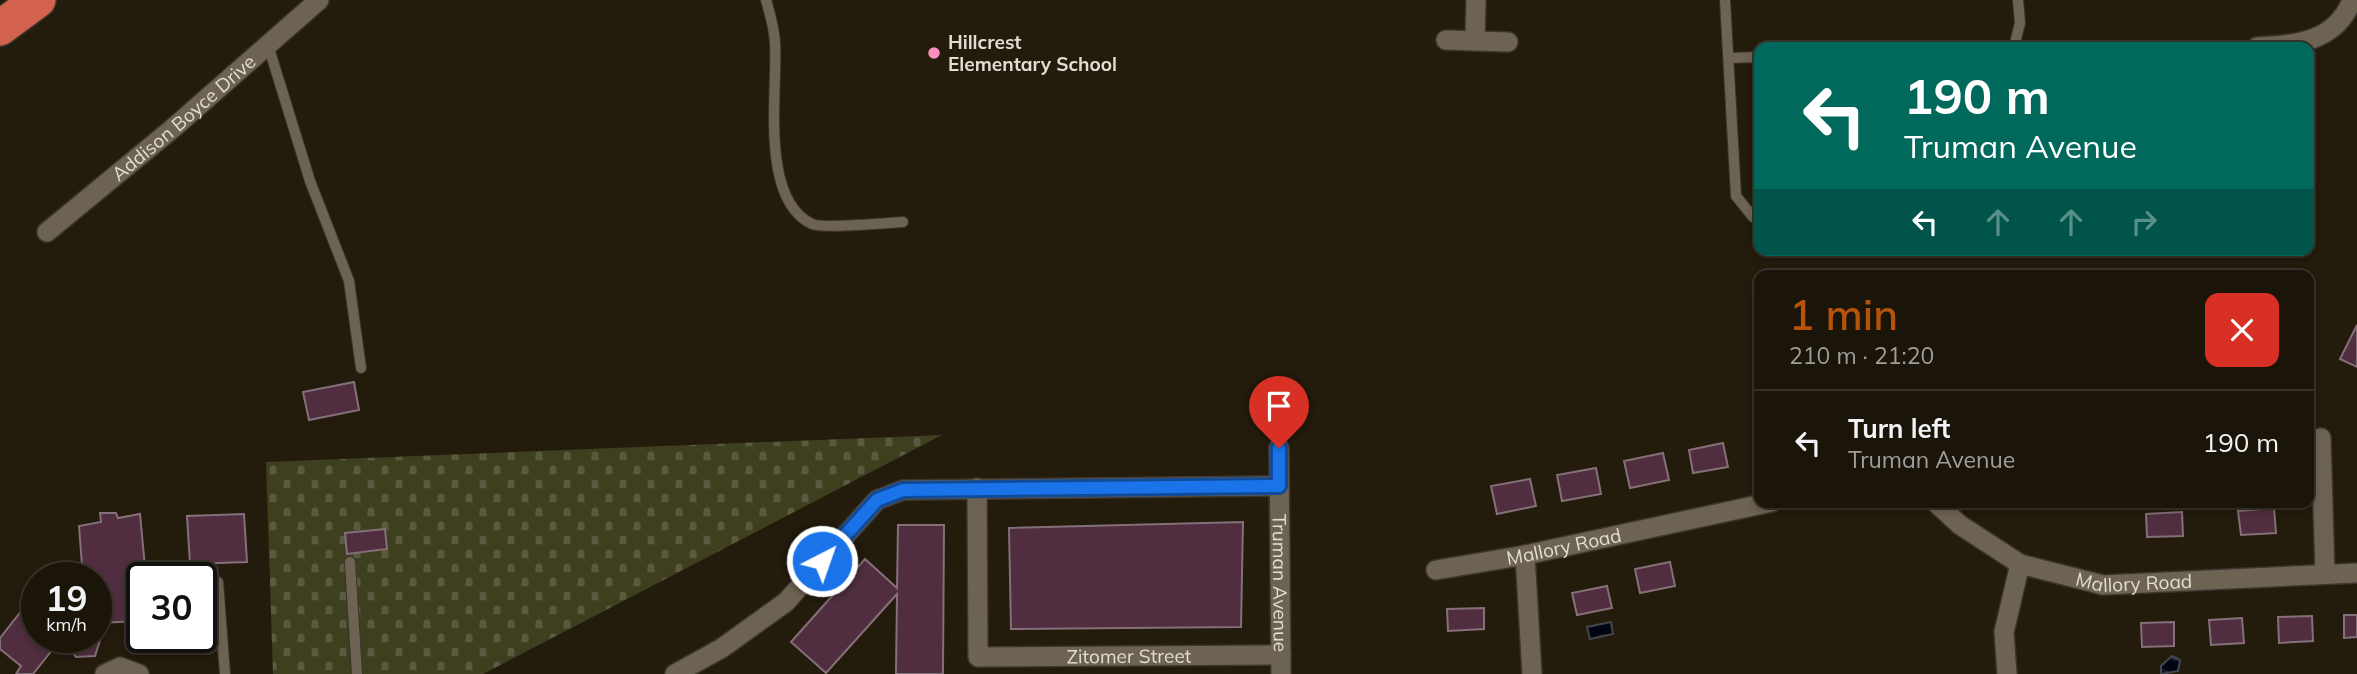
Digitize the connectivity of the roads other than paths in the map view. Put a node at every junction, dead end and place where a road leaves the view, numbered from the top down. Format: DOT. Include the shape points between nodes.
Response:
graph roads {
  1 [pos="38,0"];
  2 [pos="319,0"];
  3 [pos="766,0"];
  4 [pos="1476,0"];
  5 [pos="1726,0"];
  6 [pos="2018,0"];
  7 [pos="2352,0"];
  8 [pos="0,28"];
  9 [pos="1446,40"];
  10 [pos="1475,41"];
  11 [pos="1508,42"];
  12 [pos="2015,42"];
  13 [pos="2298,42"];
  14 [pos="268,45"];
  15 [pos="1754,57"];
  16 [pos="1728,58"];
  17 [pos="1754,217"];
  18 [pos="903,222"];
  19 [pos="47,232"];
  20 [pos="361,368"];
  21 [pos="2321,438"];
  22 [pos="1279,448"];
  23 [pos="1279,486"];
  24 [pos="977,488"];
  25 [pos="1754,506"];
  26 [pos="1942,508"];
  27 [pos="1525,555"];
  28 [pos="349,562"];
  29 [pos="2020,564"];
  30 [pos="1436,570"];
  31 [pos="2357,573"];
  32 [pos="2325,574"];
  33 [pos="218,582"];
  34 [pos="1281,665"];
  35 [pos="104,674"];
  36 [pos="139,674"];
  37 [pos="225,674"];
  38 [pos="357,674"];
  39 [pos="675,674"];
  40 [pos="1532,674"];
  41 [pos="2007,674"];
  1 -- 8 [label="highway"];
  2 -- 14 [label="street, Addison Boyce Drive"];
  3 -- 18 [label="lane" via="775,43 776,155 782,189 792,210 814,226"];
  4 -- 10 [label="street"];
  5 -- 16 [label="lane"];
  6 -- 12 [label="lane"];
  7 -- 13 [label="street" via="2332,29 2315,40"];
  9 -- 10 [label="street"];
  10 -- 11 [label="street"];
  14 -- 19 [label="street, Addison Boyce Drive"];
  14 -- 20 [label="lane" via="310,181 349,281"];
  15 -- 16 [label="lane"];
  16 -- 17 [label="lane" via="1736,196"];
  21 -- 32 [label="street"];
  22 -- 23 [label="street, Truman Avenue"];
  23 -- 24 [label="street"];
  23 -- 34 [label="street, Truman Avenue"];
  24 -- 34 [label="street, Zitomer Street" via="978,657"];
  24 -- 39 [label="street" via="903,490 877,500 786,602 722,648"];
  25 -- 27 [label="street, Mallory Road"];
  26 -- 29 [label="street, Mallory Road"];
  27 -- 30 [label="street, Mallory Road"];
  27 -- 40 [label="street"];
  28 -- 38 [label="lane"];
  29 -- 32 [label="street, Mallory Road" via="2103,585"];
  29 -- 41 [label="street" via="2004,632"];
  31 -- 32 [label="street, Mallory Road"];
  33 -- 37 [label="lane"];
  35 -- 36 [label="street" via="120,667"];
}
